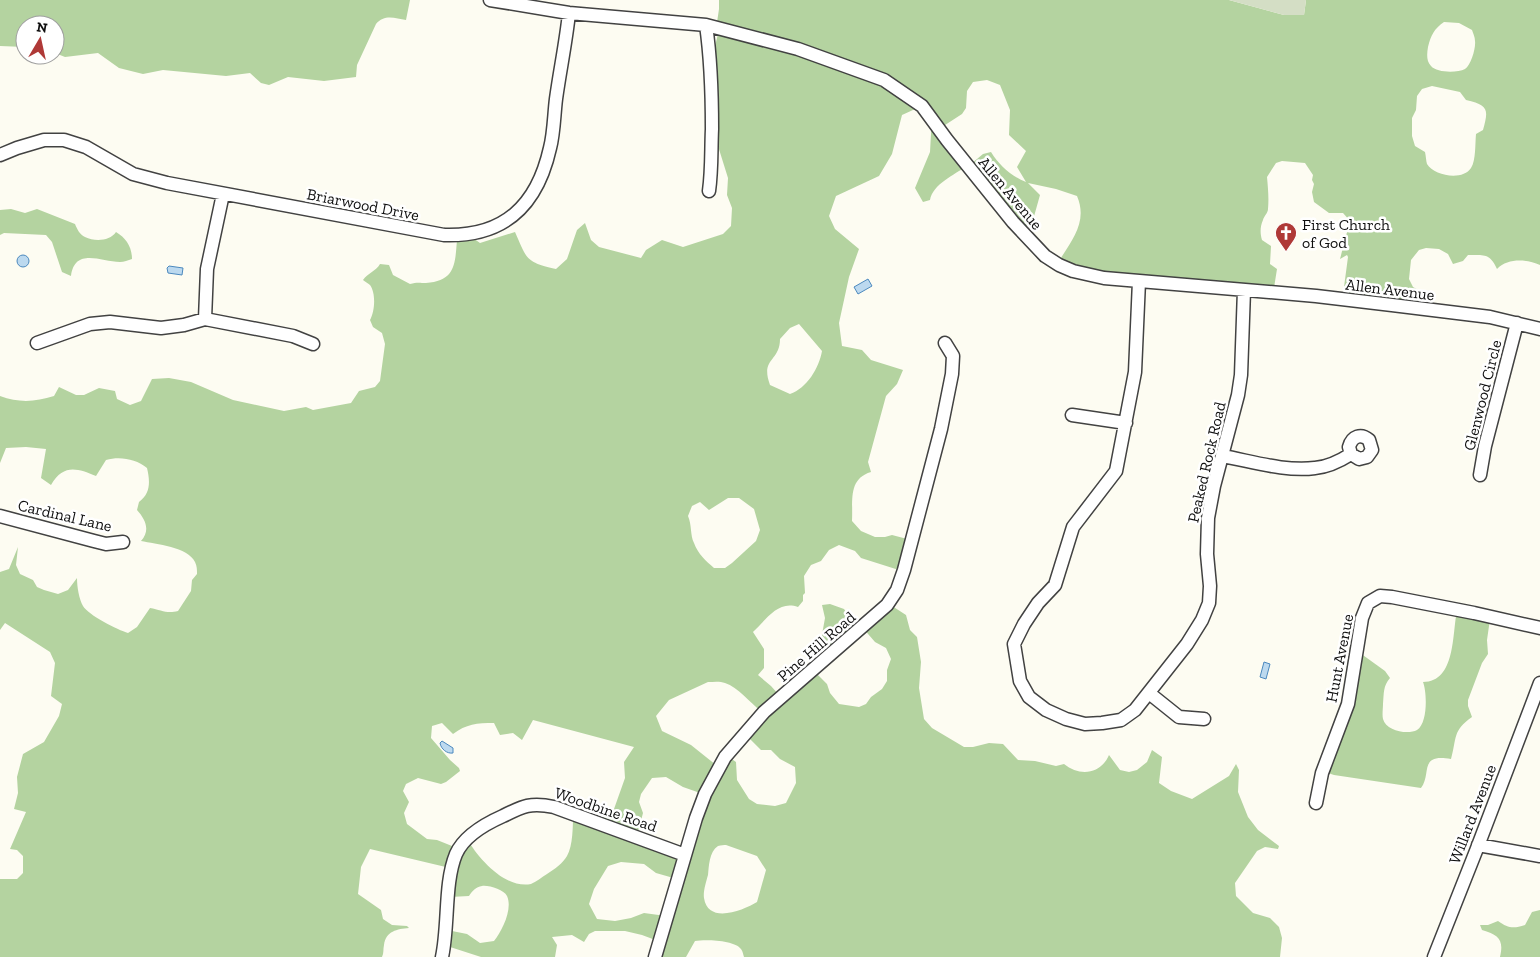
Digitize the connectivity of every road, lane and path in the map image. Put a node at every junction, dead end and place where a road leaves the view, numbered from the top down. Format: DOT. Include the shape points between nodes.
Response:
graph roads {
  1 [pos="490,0"];
  2 [pos="551,4"];
  3 [pos="569,13"];
  4 [pos="706,25"];
  5 [pos="0,155"];
  6 [pos="708,191"];
  7 [pos="223,194"];
  8 [pos="1139,281"];
  9 [pos="1244,290"];
  10 [pos="205,319"];
  11 [pos="1517,324"];
  12 [pos="1540,329"];
  13 [pos="38,343"];
  14 [pos="945,343"];
  15 [pos="314,344"];
  16 [pos="1072,415"];
  17 [pos="1126,424"];
  18 [pos="1351,454"];
  19 [pos="1222,456"];
  20 [pos="1480,475"];
  21 [pos="0,516"];
  22 [pos="123,542"];
  23 [pos="1540,628"];
  24 [pos="1540,683"];
  25 [pos="1148,693"];
  26 [pos="1204,719"];
  27 [pos="1316,803"];
  28 [pos="1478,845"];
  29 [pos="685,855"];
  30 [pos="1540,856"];
  31 [pos="442,957"];
  32 [pos="655,957"];
  33 [pos="1434,957"];
  1 -- 2 [label="street, Allen Avenue"];
  2 -- 3 [label="street, Allen Avenue"];
  3 -- 4 [label="street, Allen Avenue"];
  3 -- 7 [label="street, Briarwood Drive" via="550,148 539,184 521,209 501,225 463,236 444,236"];
  4 -- 6 [label="street" via="712,99 712,167"];
  4 -- 8 [label="street, Allen Avenue" via="798,49 884,80 922,106 1013,222 1044,256 1086,275"];
  5 -- 7 [label="street, Briarwood Drive" via="44,140 64,140 86,147 133,174"];
  7 -- 10 [label="street" via="207,269"];
  8 -- 9 [label="street, Allen Avenue"];
  8 -- 17 [label="street, Peaked Rock Road" via="1135,372"];
  9 -- 11 [label="street, Allen Avenue" via="1412,308"];
  9 -- 19 [label="street, Peaked Rock Road" via="1241,375"];
  10 -- 13 [label="street" via="184,326 161,328 110,322 90,324"];
  10 -- 15 [label="street" via="293,336"];
  11 -- 12 [label="street, Allen Avenue"];
  11 -- 20 [label="street, Glenwood Circle"];
  14 -- 29 [label="street, Pine Hill Road" via="953,356 950,383 939,438 897,590 887,605 764,712 730,750 705,794"];
  16 -- 17 [label="street"];
  17 -- 25 [label="street, Peaked Rock Road" via="1116,471 1073,527 1055,585 1033,610 1014,644 1020,681 1029,697 1066,719 1085,724 1121,720 1135,710"];
  18 -- 19 [label="street" via="1335,463 1302,469"];
  19 -- 25 [label="street, Peaked Rock Road" via="1207,526 1209,604 1187,644"];
  21 -- 22 [label="street, Cardinal Lane" via="94,542"];
  23 -- 27 [label="street, Hunt Avenue" via="1392,597 1380,596 1368,603 1362,618 1348,704 1322,773"];
  24 -- 28 [label="street, Willard Avenue"];
  25 -- 26 [label="street" via="1179,717"];
  28 -- 30 [label="street"];
  28 -- 33 [label="street, Willard Avenue"];
  29 -- 31 [label="street, Woodbine Road" via="554,806 538,803 524,806 490,822 471,836 457,853 450,876"];
  29 -- 32 [label="street, Pine Hill Road"];
}
